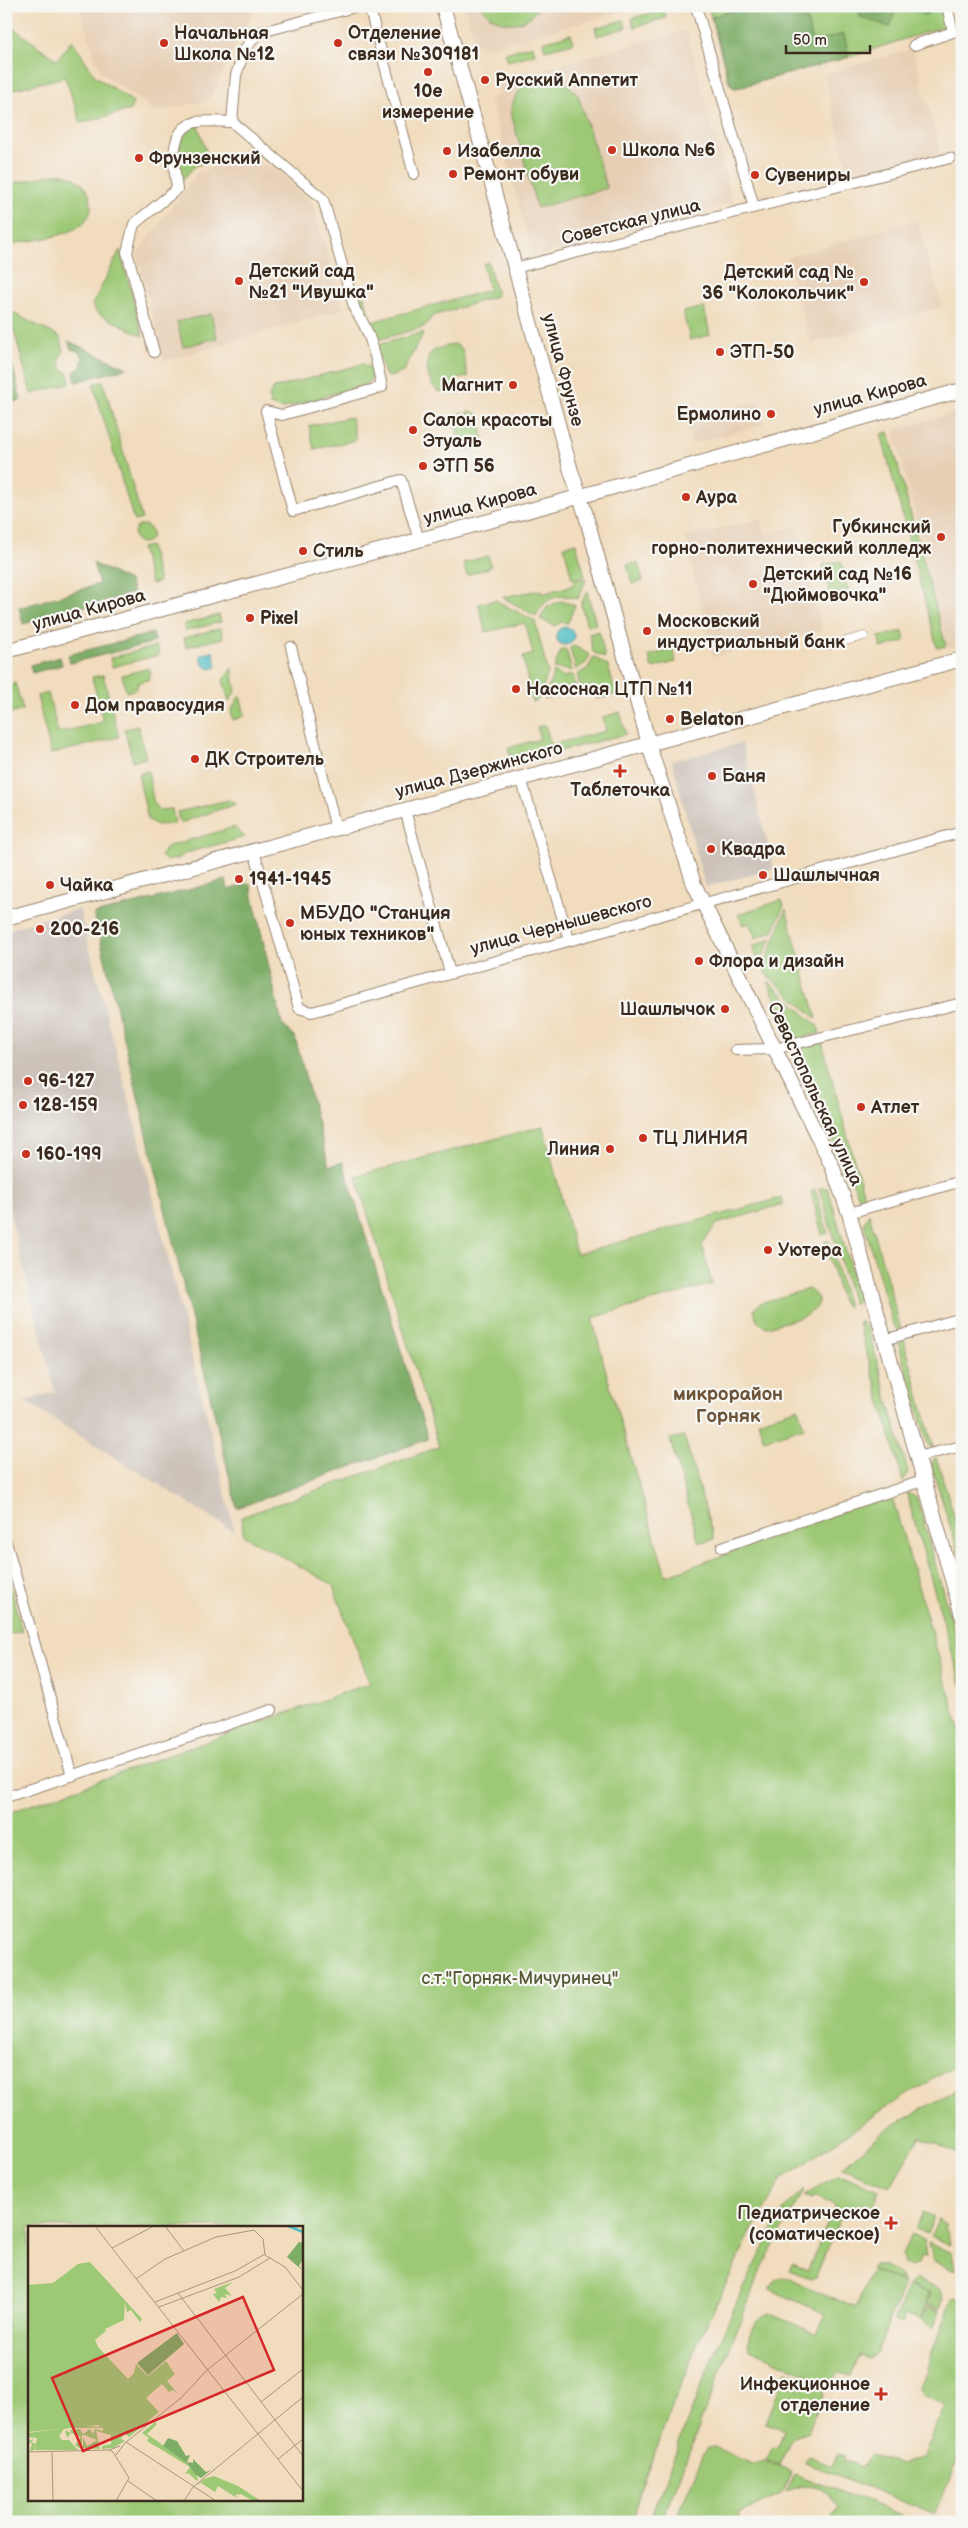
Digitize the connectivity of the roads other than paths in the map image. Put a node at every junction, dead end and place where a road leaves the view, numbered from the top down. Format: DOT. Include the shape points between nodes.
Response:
graph roads {
  1 [pos="358,6"];
  2 [pos="369,6"];
  3 [pos="443,6"];
  4 [pos="696,6"];
  5 [pos="947,6"];
  6 [pos="914,45"];
  7 [pos="232,122"];
  8 [pos="950,158"];
  9 [pos="414,174"];
  10 [pos="754,208"];
  11 [pos="515,268"];
  12 [pos="154,352"];
  13 [pos="962,390"];
  14 [pos="579,495"];
  15 [pos="419,540"];
  16 [pos="864,636"];
  17 [pos="831,645"];
  18 [pos="290,647"];
  19 [pos="6,651"];
  20 [pos="962,659"];
  21 [pos="649,744"];
  22 [pos="521,778"];
  23 [pos="404,810"];
  24 [pos="336,829"];
  25 [pos="962,832"];
  26 [pos="254,851"];
  27 [pos="703,903"];
  28 [pos="6,918"];
  29 [pos="569,940"];
  30 [pos="450,973"];
  31 [pos="962,1003"];
  32 [pos="774,1049"];
  33 [pos="736,1050"];
  34 [pos="962,1181"];
  35 [pos="849,1213"];
  36 [pos="962,1318"];
  37 [pos="884,1340"];
  38 [pos="962,1446"];
  39 [pos="917,1456"];
  40 [pos="925,1480"];
  41 [pos="6,1542"];
  42 [pos="722,1547"];
  43 [pos="958,1584"];
  44 [pos="962,1614"];
  45 [pos="272,1710"];
  46 [pos="72,1776"];
  47 [pos="6,1797"];
  1 -- 7 [label="street" via="258,33 245,49 236,75"];
  2 -- 9 [label="street"];
  3 -- 11 [label="main road, улица Фрунзе"];
  4 -- 10 [label="street"];
  5 -- 6 [label="street" via="953,32"];
  7 -- 12 [label="street" via="195,122 185,129 173,153 177,189 134,224 127,252"];
  7 -- 15 [label="street" via="323,199 355,310 365,323 372,345 382,387 282,415 266,411 293,511 401,480"];
  8 -- 10 [label="street, Советская улица"];
  10 -- 11 [label="street, Советская улица"];
  11 -- 14 [label="main road, улица Фрунзе"];
  13 -- 14 [label="main road, улица Кирова"];
  14 -- 15 [label="main road, улица Кирова"];
  14 -- 21 [label="main road, улица Фрунзе"];
  15 -- 19 [label="main road, улица Кирова"];
  16 -- 17 [label="street"];
  18 -- 24 [label="street"];
  20 -- 21 [label="main road, улица Дзержинского"];
  21 -- 22 [label="main road, улица Дзержинского"];
  21 -- 27 [label="main road, Севастопольская улица"];
  22 -- 23 [label="main road, улица Дзержинского"];
  22 -- 29 [label="street"];
  23 -- 24 [label="main road, улица Дзержинского"];
  23 -- 30 [label="street"];
  24 -- 26 [label="main road, улица Дзержинского"];
  25 -- 27 [label="street, улица Чернышевского"];
  26 -- 28 [label="main road, улица Дзержинского"];
  26 -- 30 [label="street, улица Чернышевского" via="299,1008 312,1012"];
  27 -- 29 [label="street, улица Чернышевского"];
  27 -- 32 [label="main road, Севастопольская улица"];
  29 -- 30 [label="street, улица Чернышевского"];
  31 -- 32 [label="street"];
  32 -- 33 [label="street"];
  32 -- 35 [label="main road, Севастопольская улица" via="832,1166"];
  34 -- 35 [label="street"];
  35 -- 37 [label="main road, Севастопольская улица"];
  36 -- 37 [label="street"];
  37 -- 39 [label="main road, Севастопольская улица"];
  38 -- 39 [label="street"];
  39 -- 40 [label="main road, Севастопольская улица"];
  40 -- 42 [label="street"];
  40 -- 43 [label="main road, Севастопольская улица"];
  41 -- 46 [label="street"];
  43 -- 44 [label="main road, Севастопольская улица"];
  45 -- 46 [label="street"];
  46 -- 47 [label="street"];
}
